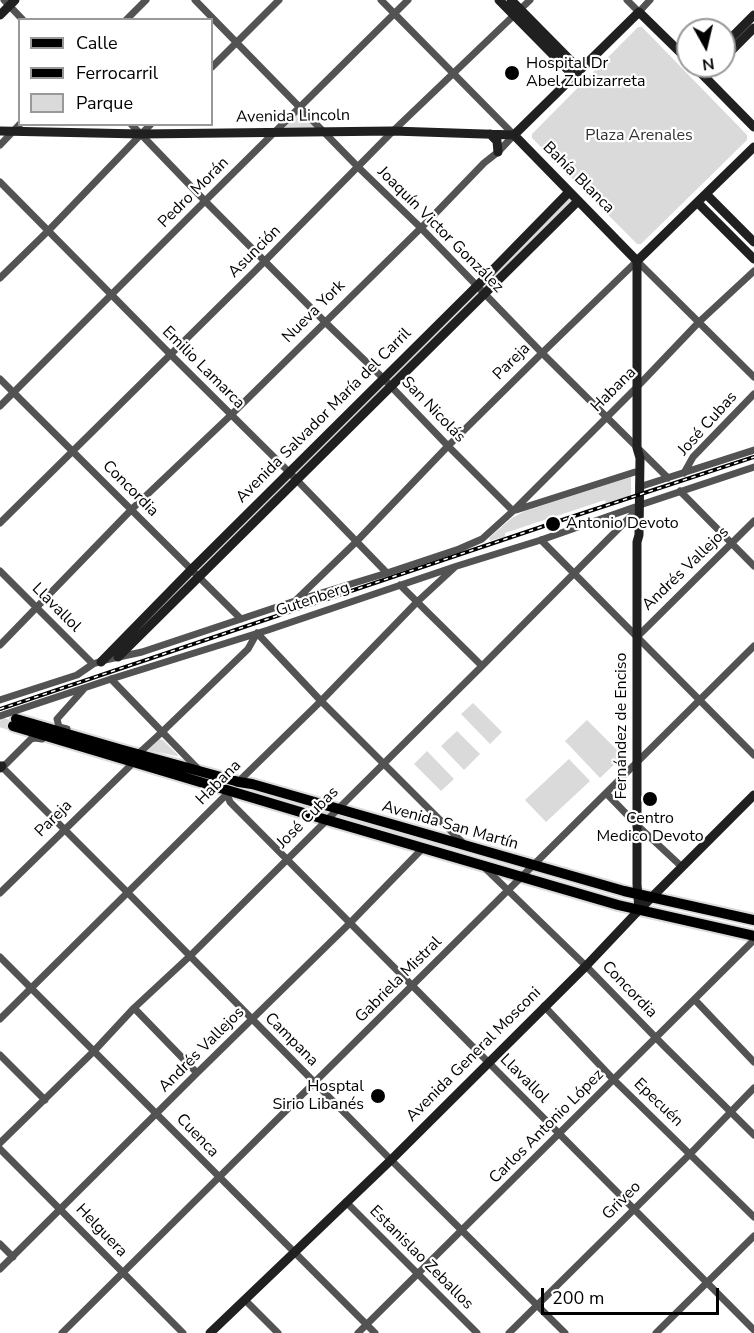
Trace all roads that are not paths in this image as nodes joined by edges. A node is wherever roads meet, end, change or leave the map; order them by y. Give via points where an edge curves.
1 (146, 0) edge
2 (195, 0) edge
3 (279, 0) edge
4 (381, 0) edge
5 (408, 0) edge
6 (499, 0) edge
7 (511, 0) edge
8 (530, 0) edge
9 (627, 0) edge
10 (650, 0) edge
11 (9, 2) edge
12 (639, 12) junction
13 (394, 13) junction
14 (517, 13) junction
15 (0, 15) edge
16 (754, 15) edge
17 (21, 18) edge
18 (128, 18) edge
19 (754, 28) edge
20 (736, 33) edge
21 (237, 42) junction
22 (736, 46) edge
23 (676, 48) edge
24 (213, 66) edge
25 (453, 73) junction
26 (577, 73) junction
27 (708, 78) edge
28 (300, 107) junction
29 (133, 126) edge
30 (149, 126) edge
31 (754, 127) edge
32 (17, 128) edge
33 (0, 131) edge
34 (393, 131) junction
35 (274, 132) junction
36 (325, 132) junction
37 (141, 134) junction
38 (490, 134) junction
39 (514, 135) junction
40 (0, 145) edge
41 (754, 147) edge
42 (498, 152) junction
43 (358, 167) junction
44 (0, 182) edge
45 (569, 192) junction
46 (706, 194) junction
47 (204, 201) junction
48 (578, 201) junction
49 (698, 202) junction
50 (421, 228) junction
51 (48, 231) junction
52 (754, 242) edge
53 (754, 259) edge
54 (265, 261) junction
55 (637, 261) junction
56 (754, 271) edge
57 (0, 278) edge
58 (480, 289) junction
59 (111, 296) junction
60 (325, 322) junction
61 (699, 322) junction
62 (542, 353) junction
63 (170, 354) junction
64 (754, 377) edge
65 (383, 378) junction
66 (0, 379) edge
67 (391, 386) junction
68 (637, 387) junction
69 (13, 393) junction
70 (754, 394) edge
71 (0, 406) edge
72 (231, 415) junction
73 (607, 417) junction
74 (448, 446) junction
75 (638, 448) junction
76 (754, 450) edge
77 (73, 452) junction
78 (754, 466) edge
79 (635, 472) junction
80 (684, 473) junction
81 (292, 476) junction
82 (668, 478) junction
83 (639, 487) junction
84 (680, 491) junction
85 (636, 508) junction
86 (132, 509) junction
87 (513, 511) junction
88 (754, 521) edge
89 (0, 524) edge
90 (494, 529) joint
91 (541, 540) junction
92 (356, 542) junction
93 (732, 543) junction
94 (457, 566) junction
95 (754, 566) edge
96 (0, 571) edge
97 (195, 573) junction
98 (387, 573) junction
99 (576, 573) junction
100 (400, 585) junction
101 (295, 601) junction
102 (417, 602) junction
103 (37, 608) junction
104 (241, 619) junction
105 (256, 633) junction
106 (637, 637) junction
107 (0, 645) edge
108 (754, 646) edge
109 (117, 657) junction
110 (97, 663) junction
111 (482, 666) junction
112 (111, 679) junction
113 (85, 688) junction
114 (0, 700) edge
115 (701, 700) junction
116 (321, 701) junction
117 (0, 716) edge
118 (162, 732) junction
119 (138, 754) junction
120 (754, 755) edge
121 (383, 763) junction
122 (638, 763) junction
123 (130, 765) junction
124 (1, 766) edge
125 (154, 768) junction
126 (199, 771) junction
127 (239, 782) junction
128 (606, 792) junction
129 (228, 793) junction
130 (754, 795) edge
131 (338, 809) junction
132 (327, 820) junction
133 (637, 825) junction
134 (65, 829) junction
135 (467, 846) junction
136 (423, 848) junction
137 (287, 859) junction
138 (534, 865) junction
139 (482, 866) junction
140 (682, 867) junction
141 (523, 876) junction
142 (509, 890) junction
143 (0, 893) edge
144 (128, 893) junction
145 (638, 895) junction
146 (651, 898) junction
147 (639, 910) junction
148 (754, 920) edge
149 (350, 923) junction
150 (752, 940) edge
151 (190, 956) junction
152 (0, 957) edge
153 (586, 966) junction
154 (412, 985) junction
155 (31, 988) junction
156 (695, 1000) junction
157 (544, 1006) junction
158 (134, 1008) junction
159 (0, 1019) edge
160 (252, 1019) junction
161 (656, 1038) junction
162 (94, 1052) junction
163 (0, 1055) edge
164 (488, 1062) junction
165 (754, 1062) edge
166 (197, 1073) junction
167 (614, 1080) junction
168 (315, 1083) junction
169 (754, 1088) edge
170 (45, 1100) junction
171 (731, 1112) junction
172 (157, 1113) junction
173 (559, 1134) junction
174 (754, 1135) edge
175 (0, 1143) edge
176 (0, 1149) edge
177 (690, 1154) junction
178 (391, 1160) junction
179 (219, 1177) junction
180 (346, 1202) junction
181 (60, 1209) junction
182 (634, 1209) junction
183 (754, 1217) edge
184 (462, 1230) junction
185 (754, 1236) edge
186 (0, 1244) edge
187 (294, 1253) junction
188 (13, 1257) junction
189 (0, 1269) edge
190 (123, 1273) junction
191 (418, 1274) junction
192 (707, 1283) junction
193 (245, 1300) junction
194 (537, 1305) junction
195 (367, 1325) junction
196 (754, 1330) edge
197 (62, 1333) edge
198 (183, 1333) edge
199 (210, 1333) edge
200 (278, 1333) edge
201 (358, 1333) edge
202 (375, 1333) edge
203 (477, 1333) edge
204 (508, 1333) edge
205 (565, 1333) edge
206 (656, 1333) edge

1 - 18 street
2 - 21 street, Joaquín Victor González
3 - 21 street
4 - 13 street, Bahía Blanca
5 - 13 street, Pedro Morán
6 - 14 street
7 - 14 street
8 - 14 street, Asunción
9 - 12 street
10 - 12 street, Nueva York
11 - 15 street
11 - 17 street
12 - 23 street
12 - 26 street, Nueva York
13 - 25 street, Bahía Blanca
13 - 28 street, Pedro Morán
14 - 25 street, Asunción
14 - 26 street
16 - 20 street
19 - 22 street
21 - 24 street
21 - 28 street, Joaquín Victor González
25 - 34 street, Asunción
25 - 39 street, Bahía Blanca
26 - 39 street, Nueva York
27 - 31 street
28 - 35 street, Pedro Morán
28 - 36 street, Joaquín Victor González
29 - 37 street, San Nicolás
30 - 37 street
32 - 33 street, Avenida Lincoln
32 - 37 street, Avenida Lincoln
32 - 40 street
34 - 36 street, Avenida Lincoln
34 - 38 street, Avenida Lincoln
34 - 43 street, Asunción
35 - 36 street, Avenida Lincoln
35 - 37 street, Avenida Lincoln
35 - 47 street, Pedro Morán
36 - 43 street, Joaquín Victor González
37 - 47 street, San Nicolás
37 - 51 street
38 - 39 street, Avenida Lincoln
38 - 42 street via 497,141
39 - 42 street, Nueva York
39 - 45 street, Bahía Blanca
41 - 46 street, Pareja
42 - 50 street, Nueva York
43 - 50 street, Joaquín Victor González
43 - 54 street, Asunción
44 - 51 street, Emilio Lamarca
45 - 48 street, Bahía Blanca
45 - 58 street, Avenida Salvador María del Carril
46 - 49 street, Pareja
46 - 52 street
47 - 54 street, San Nicolás
47 - 59 street, Pedro Morán
48 - 55 street, Bahía Blanca
48 - 58 street, Avenida Salvador María del Carril
49 - 53 street
49 - 55 street, Pareja
50 - 58 street, Joaquín Victor González
50 - 60 street, Nueva York
51 - 57 street
51 - 59 street, Emilio Lamarca
54 - 60 street, San Nicolás
54 - 63 street, Asunción
55 - 61 street, Bahía Blanca
55 - 62 street, Pareja
55 - 68 street, Fernández de Enciso
56 - 61 street, Habana
58 - 62 street, Joaquín Victor González
58 - 65 street, Avenida Salvador María del Carril
58 - 67 street, Avenida Salvador María del Carril
59 - 63 street, Emilio Lamarca
59 - 69 street, Pedro Morán
60 - 65 street, San Nicolás
60 - 72 street, Nueva York
61 - 64 street, Bahía Blanca
61 - 68 street, Habana
62 - 73 street, Joaquín Victor González
62 - 74 street, Pareja
63 - 72 street, Emilio Lamarca
63 - 77 street, Asunción
65 - 67 street, San Nicolás
65 - 81 street, Avenida Salvador María del Carril
66 - 69 street, Concordia
67 - 74 street, San Nicolás
67 - 81 street, Avenida Salvador María del Carril
68 - 73 street, Habana
68 - 75 street, Fernández de Enciso
69 - 71 street, Pedro Morán
69 - 77 street, Concordia
70 - 80 street, José Cubas via 693,457
72 - 81 street, Emilio Lamarca
72 - 86 street, Nueva York
73 - 75 street, Joaquín Victor González
73 - 87 street, Habana
74 - 87 street, San Nicolás
74 - 92 street, Pareja
75 - 79 street, Fernández de Enciso
75 - 82 street, Joaquín Victor González
75 - 83 street, Fernández de Enciso
76 - 80 street
77 - 86 street, Concordia
77 - 89 street, Asunción
78 - 84 street, Gutenberg
79 - 85 street, Fernández de Enciso
79 - 87 street
80 - 82 street
81 - 92 street, Emilio Lamarca
81 - 97 street, Avenida Salvador María del Carril
82 - 83 street
83 - 85 street, Fernández de Enciso
84 - 85 street, Gutenberg
84 - 93 street
85 - 91 street, Gutenberg
85 - 99 street, José Cubas
85 - 106 street, Fernández de Enciso
86 - 97 street, Concordia
86 - 103 street, Nueva York
87 - 90 street, Habana
88 - 93 street, Andrés Vallejos
90 - 98 street, Gutenberg via 478,542
91 - 94 street, Gutenberg
91 - 99 street
92 - 98 street, Emilio Lamarca
92 - 101 street, Pareja
93 - 95 street
93 - 106 street, Andrés Vallejos
94 - 100 street, Gutenberg
94 - 102 street, Habana
96 - 103 street, Llavallol
97 - 104 street, Concordia
97 - 109 street, Avenida Salvador María del Carril
97 - 110 street, Avenida Salvador María del Carril
98 - 101 street, Gutenberg
99 - 106 street
99 - 111 street, José Cubas
100 - 102 street
100 - 105 street, Gutenberg
101 - 104 street, Gutenberg
102 - 111 street
102 - 116 street, Habana
103 - 107 street, Nueva York
103 - 110 street, Llavallol
104 - 109 street, Gutenberg
105 - 112 street, Gutenberg
105 - 116 street
105 - 118 street via 248,649
106 - 115 street
106 - 122 street, Fernández de Enciso
108 - 115 street, Gabriela Mistral
109 - 110 street, Gutenberg
110 - 114 street, Gutenberg via 77,675
111 - 121 street, José Cubas
112 - 113 street, Gutenberg
112 - 118 street
113 - 117 street, Gutenberg
113 - 119 street, Avenida San Martín via 58,717 59,727 127,747
115 - 120 street
115 - 122 street, Gabriela Mistral
116 - 121 street
116 - 127 street, Habana
118 - 119 street
118 - 126 street
119 - 125 main road, Avenida San Martín via 15,722
119 - 126 main road, Avenida San Martín
121 - 131 street, José Cubas
121 - 135 street
122 - 128 street, Gabriela Mistral
122 - 133 street, Fernández de Enciso
123 - 124 street, Avenida San Martín via 35,738
123 - 125 street, Avenida San Martín
123 - 134 street, Pareja
124 - 134 street, Campana
125 - 129 main road, Avenida San Martín
126 - 127 main road, Avenida San Martín
127 - 129 street, Habana
127 - 131 main road, Avenida San Martín
128 - 133 street
128 - 138 street, Gabriela Mistral
129 - 132 main road, Avenida San Martín
129 - 137 street, Llavallol via 230,802
129 - 144 street, Habana
130 - 140 street, Avenida General Mosconi
131 - 132 street, José Cubas
131 - 135 main road, Avenida San Martín
132 - 136 main road, Avenida San Martín
132 - 137 street, José Cubas
133 - 140 street
133 - 145 street, Fernández de Enciso
134 - 143 street, Pareja
134 - 144 street, Campana
135 - 138 main road, Avenida San Martín
136 - 139 main road, Avenida San Martín
136 - 149 street, Andrés Vallejos
137 - 149 street, Llavallol
137 - 151 street, José Cubas
138 - 141 street, Gabriela Mistral
138 - 145 main road, Avenida San Martín
139 - 141 main road, Avenida San Martín
139 - 142 street, Concordia
140 - 146 street, Avenida General Mosconi
141 - 142 street, Gabriela Mistral
141 - 147 main road, Avenida San Martín
142 - 153 street, Concordia
142 - 154 street, Gabriela Mistral
144 - 151 street, Campana
144 - 155 street, Habana
145 - 146 main road, Avenida San Martín
145 - 147 street, Fernández de Enciso
146 - 147 street, Avenida General Mosconi
146 - 148 main road, Avenida San Martín
147 - 150 main road, Avenida San Martín
147 - 153 street, Avenida General Mosconi
149 - 154 street, Llavallol
149 - 160 street, Andrés Vallejos
150 - 156 street, Carlos Antonio López
151 - 158 street, José Cubas
151 - 160 street, Campana
152 - 155 street, Cuenca
153 - 157 street, Avenida General Mosconi
153 - 161 street, Concordia
154 - 164 street, Llavallol
154 - 168 street, Gabriela Mistral
155 - 159 street, Habana
155 - 162 street, Cuenca
156 - 161 street, Carlos Antonio López
156 - 165 street
157 - 164 street, Avenida General Mosconi
157 - 167 street, Epecuén
158 - 162 street, José Cubas
158 - 166 street
160 - 166 street, Andrés Vallejos
160 - 168 street, Campana
161 - 167 street, Carlos Antonio López
161 - 171 street, Concordia
162 - 170 street, José Cubas
162 - 172 street, Cuenca
163 - 170 street
164 - 173 street, Llavallol
164 - 178 street, Avenida General Mosconi
166 - 172 street, Andrés Vallejos
167 - 173 street, Carlos Antonio López
167 - 177 street, Epecuén
168 - 178 street, Campana
168 - 179 street, Gabriela Mistral
169 - 171 street, Griveo
170 - 175 street, José Cubas
171 - 174 street, Concordia
171 - 177 street, Griveo
172 - 179 street, Cuenca
172 - 181 street, Andrés Vallejos
173 - 182 street, Llavallol
173 - 184 street, Carlos Antonio López
176 - 181 street, Helguera
177 - 182 street, Griveo
177 - 183 street, Epecuén
178 - 180 street, Avenida General Mosconi
178 - 184 street, Campana
179 - 187 street, Cuenca
179 - 190 street, Gabriela Mistral
180 - 187 street, Avenida General Mosconi
180 - 191 street, Estanislao Zeballos
181 - 188 street, Andrés Vallejos
181 - 190 street, Helguera
182 - 192 street, Llavallol
182 - 194 street, Griveo
184 - 191 street, Carlos Antonio López
184 - 194 street, Campana
185 - 192 street
186 - 188 street
187 - 193 street, Avenida General Mosconi
187 - 195 street, Cuenca
188 - 189 street, Andrés Vallejos
190 - 197 street, Gabriela Mistral
190 - 198 street, Helguera
191 - 195 street, Carlos Antonio López
191 - 203 street, Estanislao Zeballos
192 - 196 street, Llavallol
192 - 206 street
193 - 199 street, Avenida General Mosconi
193 - 200 street
194 - 204 street, Griveo
194 - 205 street, Campana
195 - 201 street, Carlos Antonio López
195 - 202 street, Cuenca

